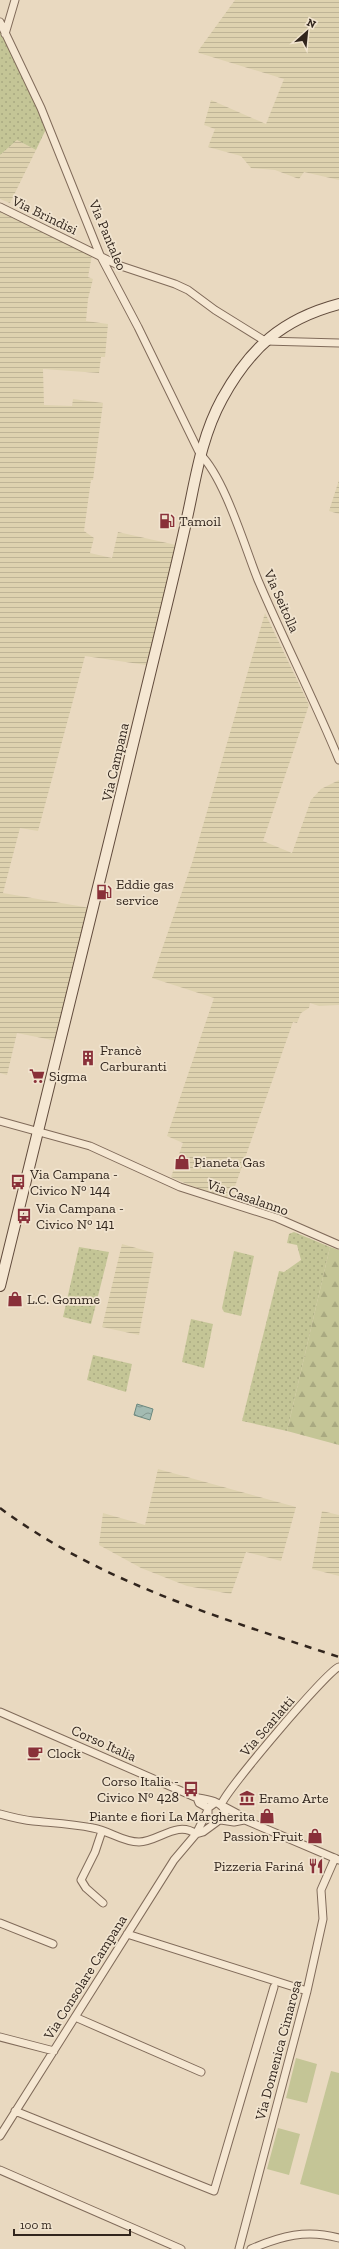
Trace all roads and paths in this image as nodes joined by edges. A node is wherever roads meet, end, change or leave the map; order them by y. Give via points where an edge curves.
1 (15, 0) edge
2 (0, 22) edge
3 (5, 34) junction
4 (0, 207) edge
5 (100, 255) junction
6 (339, 304) edge
7 (265, 340) junction
8 (339, 343) edge
9 (200, 454) junction
10 (339, 760) edge
11 (0, 1121) edge
12 (37, 1132) junction
13 (339, 1245) edge
14 (0, 1286) edge
15 (338, 1667) edge
16 (0, 1712) edge
17 (197, 1798) junction
18 (220, 1805) junction
19 (208, 1810) junction
20 (0, 1814) edge
21 (220, 1820) junction
22 (244, 1820) junction
23 (102, 1831) junction
24 (196, 1834) junction
25 (337, 1859) edge
26 (103, 1903) dead end
27 (0, 1923) edge
28 (127, 1934) junction
29 (53, 1944) dead end
30 (274, 1987) dead end
31 (307, 1991) junction
32 (75, 2017) junction
33 (0, 2037) edge
34 (54, 2051) junction
35 (202, 2072) dead end
36 (16, 2111) junction
37 (0, 2136) edge
38 (0, 2170) edge
39 (339, 2238) edge
40 (181, 2249) edge
41 (239, 2249) edge
42 (251, 2249) edge

1 - 3 street
2 - 3 street, Via Pantaleo
3 - 5 street, Via Pantaleo via 41,108
4 - 5 street, Via Brindisi
5 - 7 street, Via Brindisi via 118,265 188,290 215,310
5 - 9 street, Via Pantaleo
6 - 7 main road, Via Campana via 293,321
7 - 8 street
7 - 9 main road, Via Campana via 242,364 220,402
9 - 10 street, Via Seitolla via 212,468 220,485 258,580
9 - 12 main road, Via Campana via 186,526 102,876
11 - 12 street, Via Casalanno
12 - 13 street, Via Casalanno via 90,1146 180,1187 277,1218
12 - 14 main road, Via Campana
15 - 18 street, Via Scarlatti via 235,1782
16 - 17 street, Corso Italia
17 - 18 street, Corso Italia via 204,1798
17 - 19 street, Corso Italia
18 - 19 street
18 - 21 street via 225,1815
18 - 22 street, Corso Italia
19 - 21 street, Corso Italia via 211,1819
19 - 24 street, Via Consolare Campana
20 - 23 street
21 - 22 street, Corso Italia
21 - 24 street, Via Consolare Campana
22 - 25 street, Corso Italia
23 - 24 street via 132,1842 150,1841 172,1831 189,1830
23 - 26 street via 82,1880 86,1888
24 - 28 street, Via Consolare Campana via 174,1860
25 - 31 street, Via Domenica Cimarosa via 321,1890 323,1919
27 - 29 street
28 - 31 street
28 - 32 street, Via Consolare Campana
30 - 36 street via 214,2191
31 - 41 street, Via Domenica Cimarosa
32 - 34 street, Via Consolare Campana
32 - 35 street
33 - 34 street
34 - 36 street, Via Consolare Campana
36 - 37 street, Via Consolare Campana
38 - 40 street
39 - 42 street via 306,2233 291,2234

